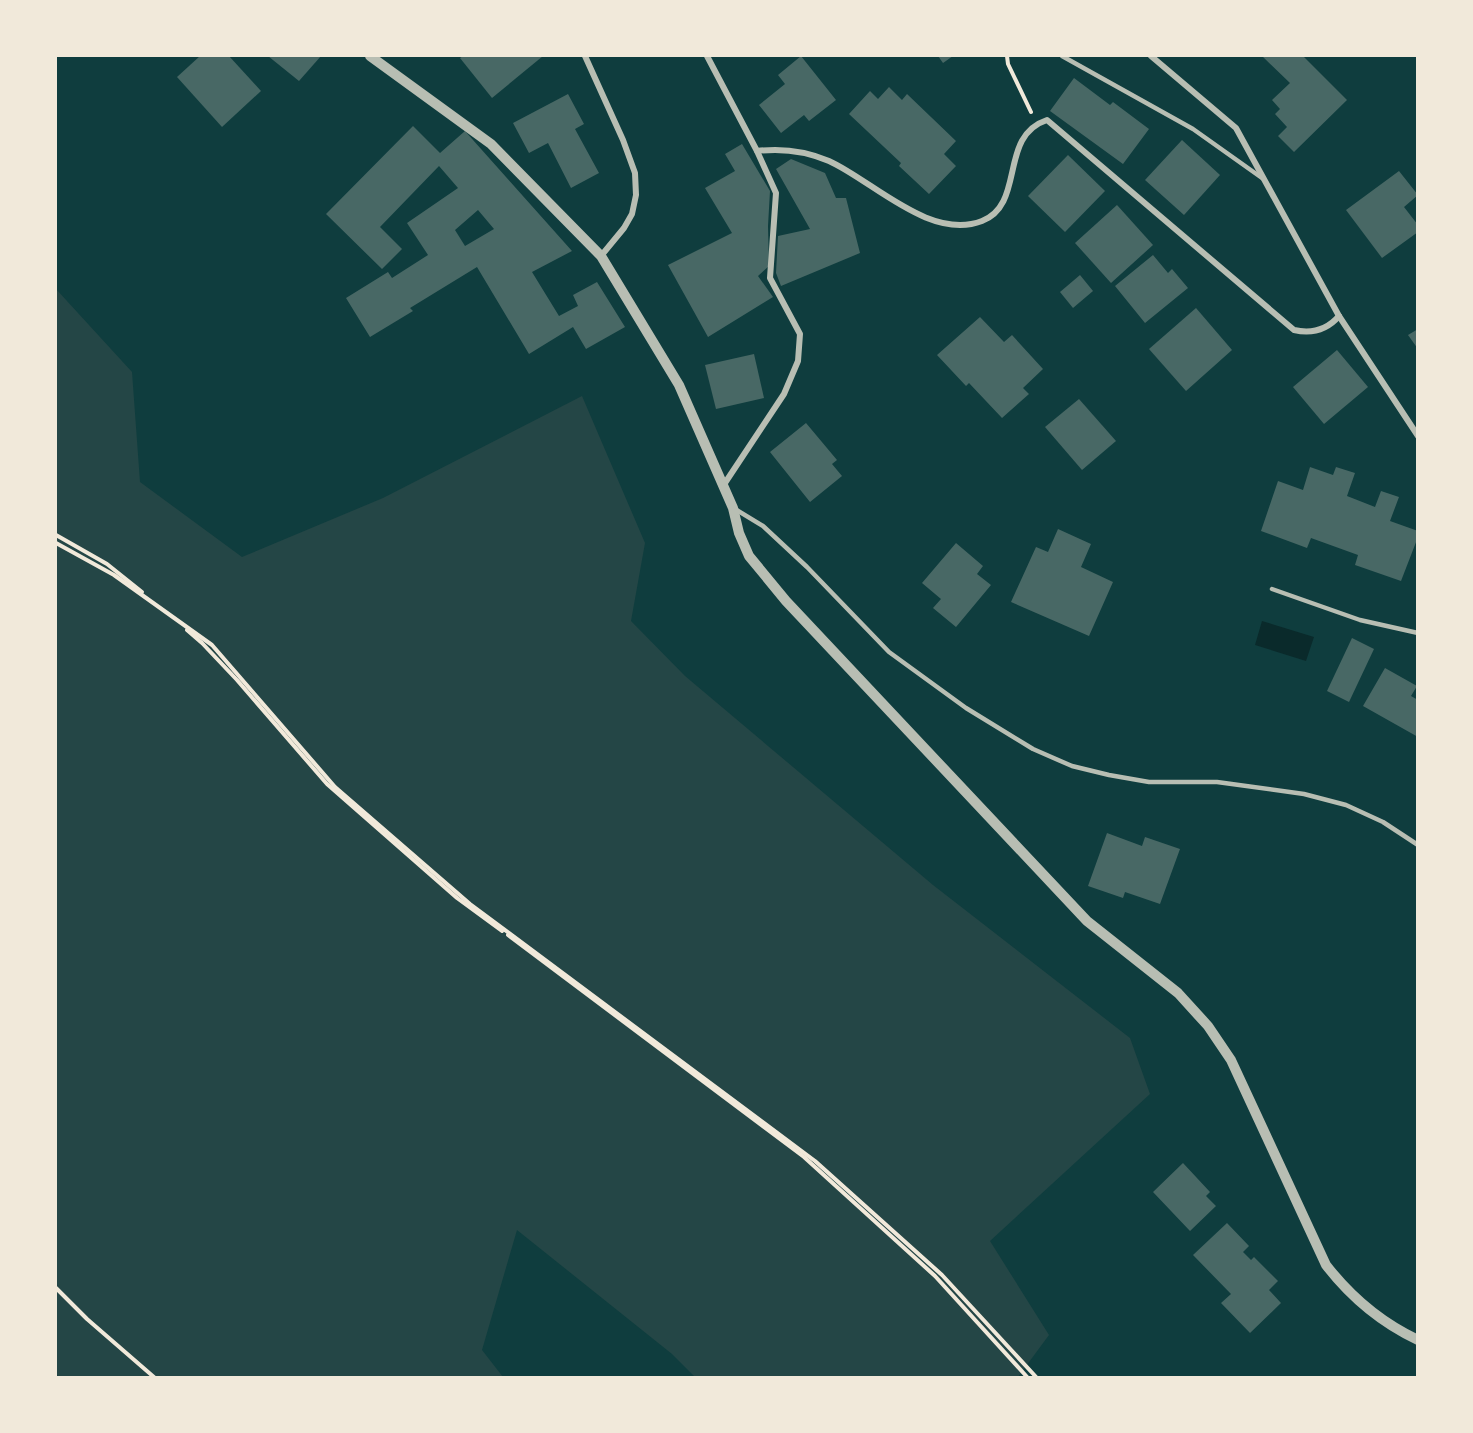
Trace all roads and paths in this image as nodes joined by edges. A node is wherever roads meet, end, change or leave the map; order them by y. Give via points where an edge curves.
1 (370, 56) edge
2 (585, 56) edge
3 (707, 56) edge
4 (1007, 56) edge
5 (1062, 56) edge
6 (1151, 56) edge
7 (1036, 123) junction
8 (757, 152) junction
9 (1264, 180) junction
10 (601, 256) junction
11 (1339, 316) junction
12 (1418, 436) edge
13 (723, 486) junction
14 (733, 508) junction
15 (56, 536) edge
16 (56, 543) edge
17 (1272, 588) dead end
18 (1418, 633) edge
19 (1418, 845) edge
20 (56, 1288) edge
21 (1418, 1340) edge
22 (155, 1377) edge
23 (1029, 1377) edge
24 (1036, 1377) edge

1 - 10 street via 490,144
2 - 10 street via 635,173 632,214
3 - 8 street
4 - 7 path
5 - 9 lane via 1194,129
6 - 9 street via 1236,128
7 - 8 street via 1017,149 1010,183 995,214 966,225 948,225 918,213 828,161 787,149
7 - 11 street via 1047,120 1294,330 1308,333
8 - 13 street via 776,193 770,278 800,334 798,362 784,394
9 - 11 street
10 - 13 street via 679,385
11 - 12 street
13 - 14 street
14 - 19 lane via 762,526 807,567 889,652 966,708 1033,749 1072,766 1149,782 1217,782 1304,794 1346,805 1383,822
14 - 21 street via 738,533 749,556 786,601 1087,921 1178,993 1208,1026 1231,1060 1326,1265 1357,1300
15 - 23 path via 107,564 202,643 327,784 457,898 804,1157 935,1276
16 - 24 path via 114,575 212,645 335,787 470,904 815,1161 942,1275
17 - 18 lane via 1360,620
20 - 22 path

